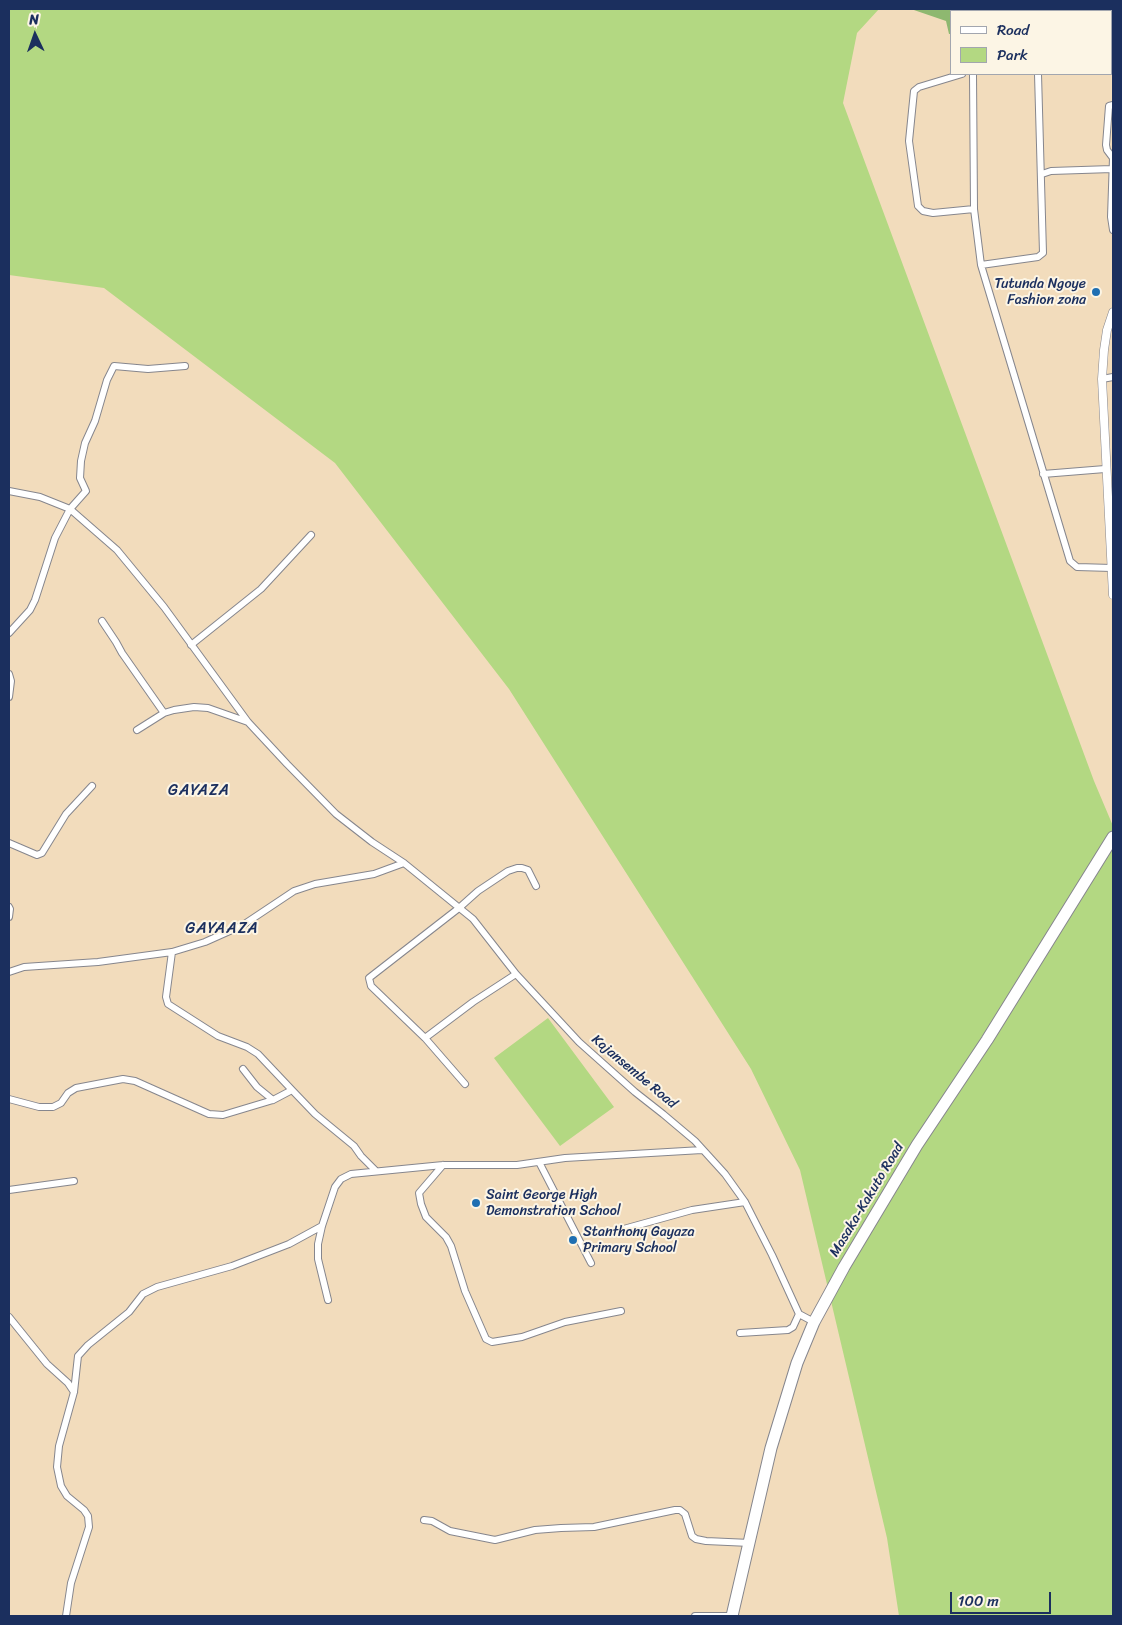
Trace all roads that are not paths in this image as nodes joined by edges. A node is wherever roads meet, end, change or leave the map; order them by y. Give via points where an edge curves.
1 (959, 75) edge
2 (973, 75) edge
3 (1038, 75) edge
4 (1113, 105) edge
5 (1113, 158) edge
6 (1042, 166) junction
7 (1112, 169) junction
8 (1051, 171) junction
9 (1042, 174) junction
10 (974, 209) junction
11 (1113, 230) edge
12 (981, 265) junction
13 (1113, 312) edge
14 (185, 366) dead end
15 (1113, 378) edge
16 (1102, 379) junction
17 (1105, 469) junction
18 (1043, 474) junction
19 (9, 491) edge
20 (70, 510) junction
21 (312, 535) dead end
22 (1112, 568) edge
23 (1113, 596) edge
24 (102, 621) dead end
25 (9, 633) edge
26 (191, 645) junction
27 (9, 674) edge
28 (9, 697) edge
29 (164, 713) junction
30 (248, 722) junction
31 (137, 730) dead end
32 (92, 786) dead end
33 (1113, 837) edge
34 (9, 844) edge
35 (404, 863) junction
36 (536, 886) dead end
37 (9, 907) edge
38 (459, 908) junction
39 (9, 917) edge
40 (172, 952) junction
41 (10, 970) edge
42 (516, 974) junction
43 (425, 1038) junction
44 (243, 1069) dead end
45 (466, 1084) dead end
46 (292, 1090) junction
47 (9, 1099) edge
48 (272, 1100) junction
49 (702, 1150) junction
50 (539, 1162) junction
51 (443, 1165) junction
52 (376, 1171) junction
53 (74, 1181) dead end
54 (9, 1190) edge
55 (745, 1202) junction
56 (322, 1226) junction
57 (620, 1230) dead end
58 (591, 1264) dead end
59 (328, 1300) dead end
60 (622, 1311) dead end
61 (798, 1314) junction
62 (9, 1317) edge
63 (814, 1322) junction
64 (740, 1333) dead end
65 (74, 1392) junction
66 (424, 1520) dead end
67 (750, 1543) junction
68 (66, 1616) edge
69 (695, 1616) edge
70 (733, 1616) edge

1 - 10 street via 914,90 909,140 918,206 928,214
2 - 10 street
3 - 6 street
4 - 5 street via 1110,106 1106,146
5 - 7 street
6 - 8 street
6 - 9 street
7 - 8 street
7 - 11 street
8 - 9 street
9 - 12 street via 1042,255
10 - 12 street
12 - 18 street
13 - 16 street via 1107,330
14 - 20 street via 148,369 114,366 85,442 80,478 86,492
15 - 16 street
16 - 17 street
17 - 18 street
17 - 22 street
18 - 22 street via 1070,561 1077,567
19 - 20 street, Kajansembe Road via 40,497
20 - 25 street via 55,538 35,600
20 - 26 street, Kajansembe Road via 117,550
21 - 26 street via 261,589
22 - 23 street
24 - 29 street
26 - 30 street, Kajansembe Road
27 - 28 street
29 - 30 street via 208,708
29 - 31 street
30 - 35 street, Kajansembe Road via 336,814
32 - 34 street via 66,814 42,852 37,854
33 - 63 highway, Masaka-Kakuto Road via 912,1153
35 - 38 street, Kajansembe Road
35 - 40 street via 374,874 294,891 243,925
36 - 38 street via 528,870 517,868 478,891
37 - 39 street
38 - 42 street, Kajansembe Road via 473,919
38 - 43 street via 369,978 371,986
40 - 41 street
40 - 46 street via 166,996 168,1004 218,1036 258,1054
42 - 43 street
42 - 49 street, Kajansembe Road via 597,1060 688,1134
43 - 45 street
44 - 48 street
46 - 48 street
46 - 52 street via 354,1146
47 - 48 street via 39,1107 53,1107 76,1088 123,1079 135,1081 209,1114 223,1115
49 - 50 street
49 - 55 street, Kajansembe Road
50 - 51 street
50 - 58 street
51 - 52 street
51 - 60 street via 419,1193 420,1204 426,1217 451,1246 465,1291 486,1339 492,1342 522,1337 565,1322
52 - 56 street via 351,1174 341,1179 329,1200
53 - 54 street
55 - 57 street via 692,1210
55 - 61 street, Kajansembe Road
56 - 59 street via 318,1259
56 - 65 street via 289,1244 232,1266 143,1294 129,1312 78,1356
61 - 63 street
61 - 64 street via 788,1330
62 - 65 street
63 - 67 highway, Masaka-Kakuto Road via 780,1416
65 - 68 street via 59,1446 57,1467 61,1486 67,1496 84,1510 89,1527 71,1583
66 - 67 street via 450,1531 495,1540 535,1530 594,1527 680,1510 696,1539
67 - 70 highway, Masaka-Kakuto Road
69 - 70 street

